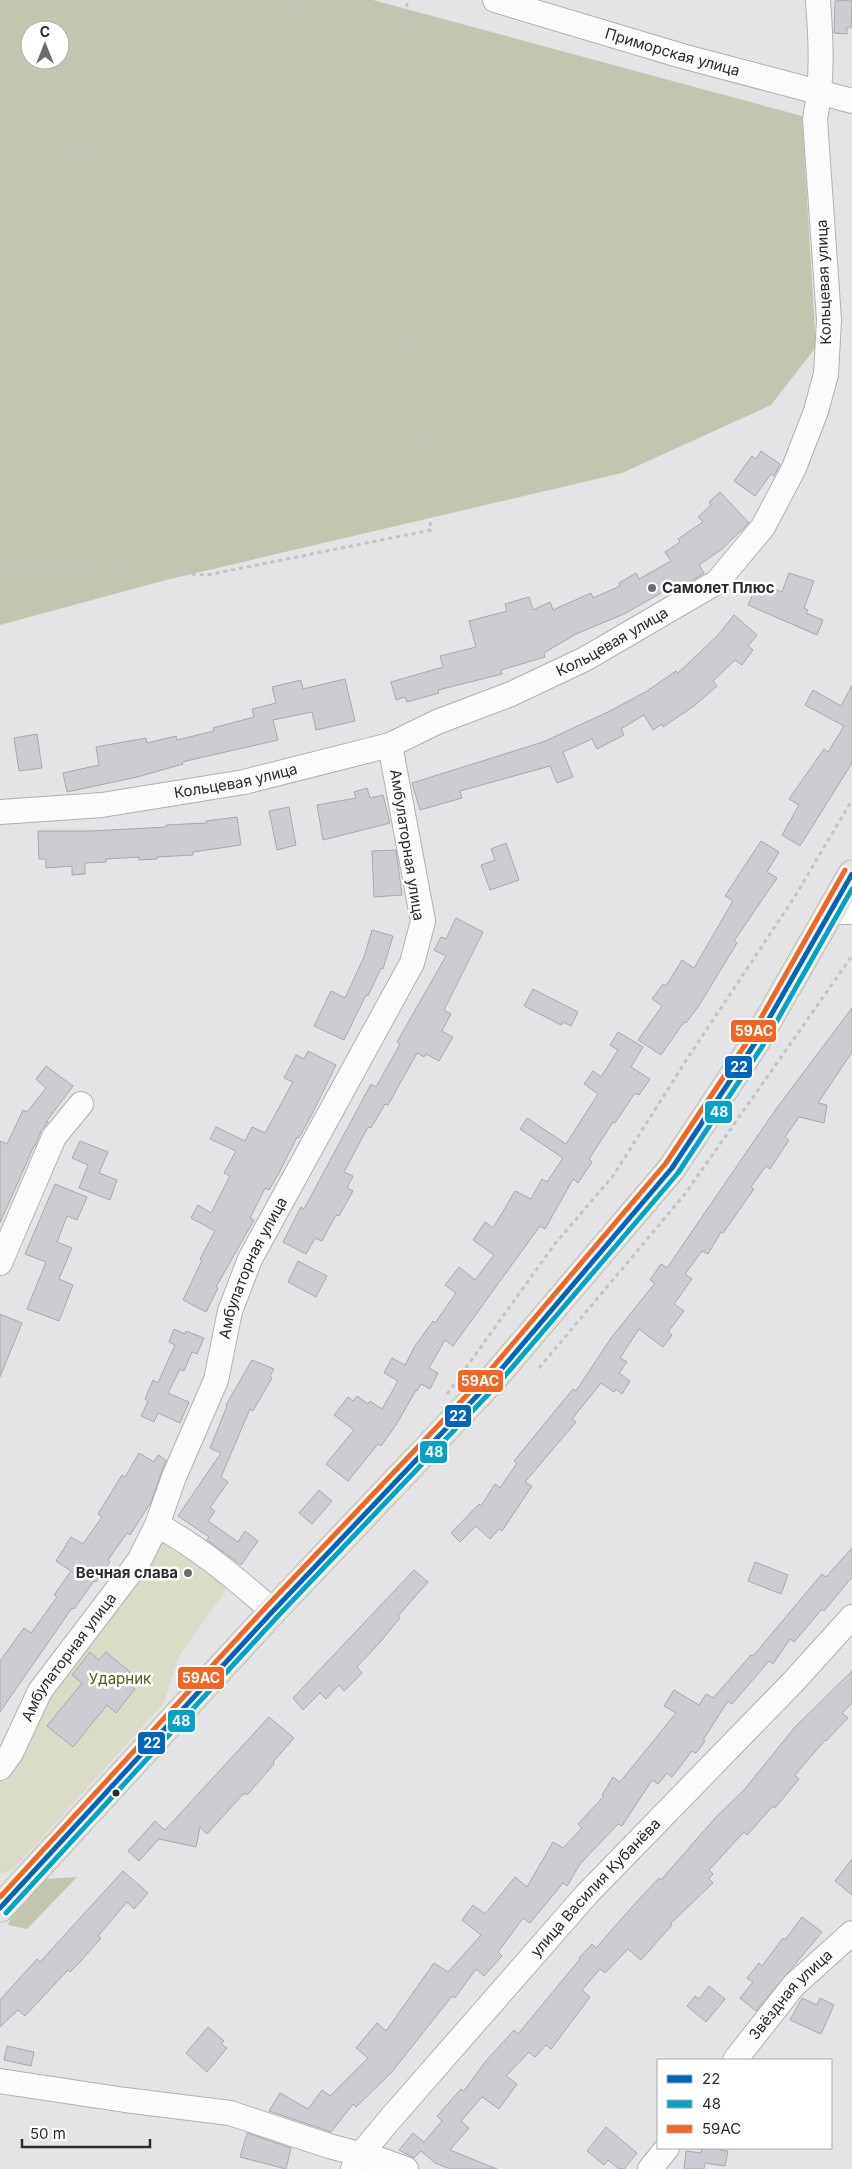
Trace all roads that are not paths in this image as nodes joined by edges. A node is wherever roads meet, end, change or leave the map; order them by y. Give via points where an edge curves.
1 (495, 0) edge
2 (818, 0) edge
3 (820, 93) junction
4 (852, 101) edge
5 (390, 745) junction
6 (0, 812) edge
7 (852, 874) edge
8 (842, 912) edge
9 (81, 1104) dead end
10 (0, 1263) edge
11 (157, 1525) junction
12 (273, 1611) junction
13 (852, 1617) edge
14 (0, 1768) edge
15 (2, 1903) edge
16 (852, 1934) edge
17 (736, 2059) edge
18 (0, 2081) edge
19 (666, 2149) edge
20 (357, 2161) edge
21 (406, 2169) edge
22 (650, 2169) edge

1 - 3 street, Приморская улица
2 - 3 street, Кольцевая улица via 822,54
3 - 4 street, Приморская улица
3 - 5 street, Кольцевая улица via 815,118 829,320 826,374 794,468 763,527 717,582 585,659
5 - 6 street, Кольцевая улица via 244,782 102,805
5 - 11 street, Амбулаторная улица via 423,921 412,964 250,1259 230,1311 216,1380
7 - 8 main road
8 - 12 main road via 672,1168 493,1380
9 - 10 street via 54,1137
11 - 12 street via 213,1562
11 - 14 street, Амбулаторная улица via 139,1561 40,1692 11,1753
12 - 15 main road
13 - 20 street, улица Василия Кубанёва via 586,1895
16 - 17 street, Звёздная улица via 794,1985
18 - 20 street via 230,2113 329,2146
19 - 22 street
20 - 21 street

